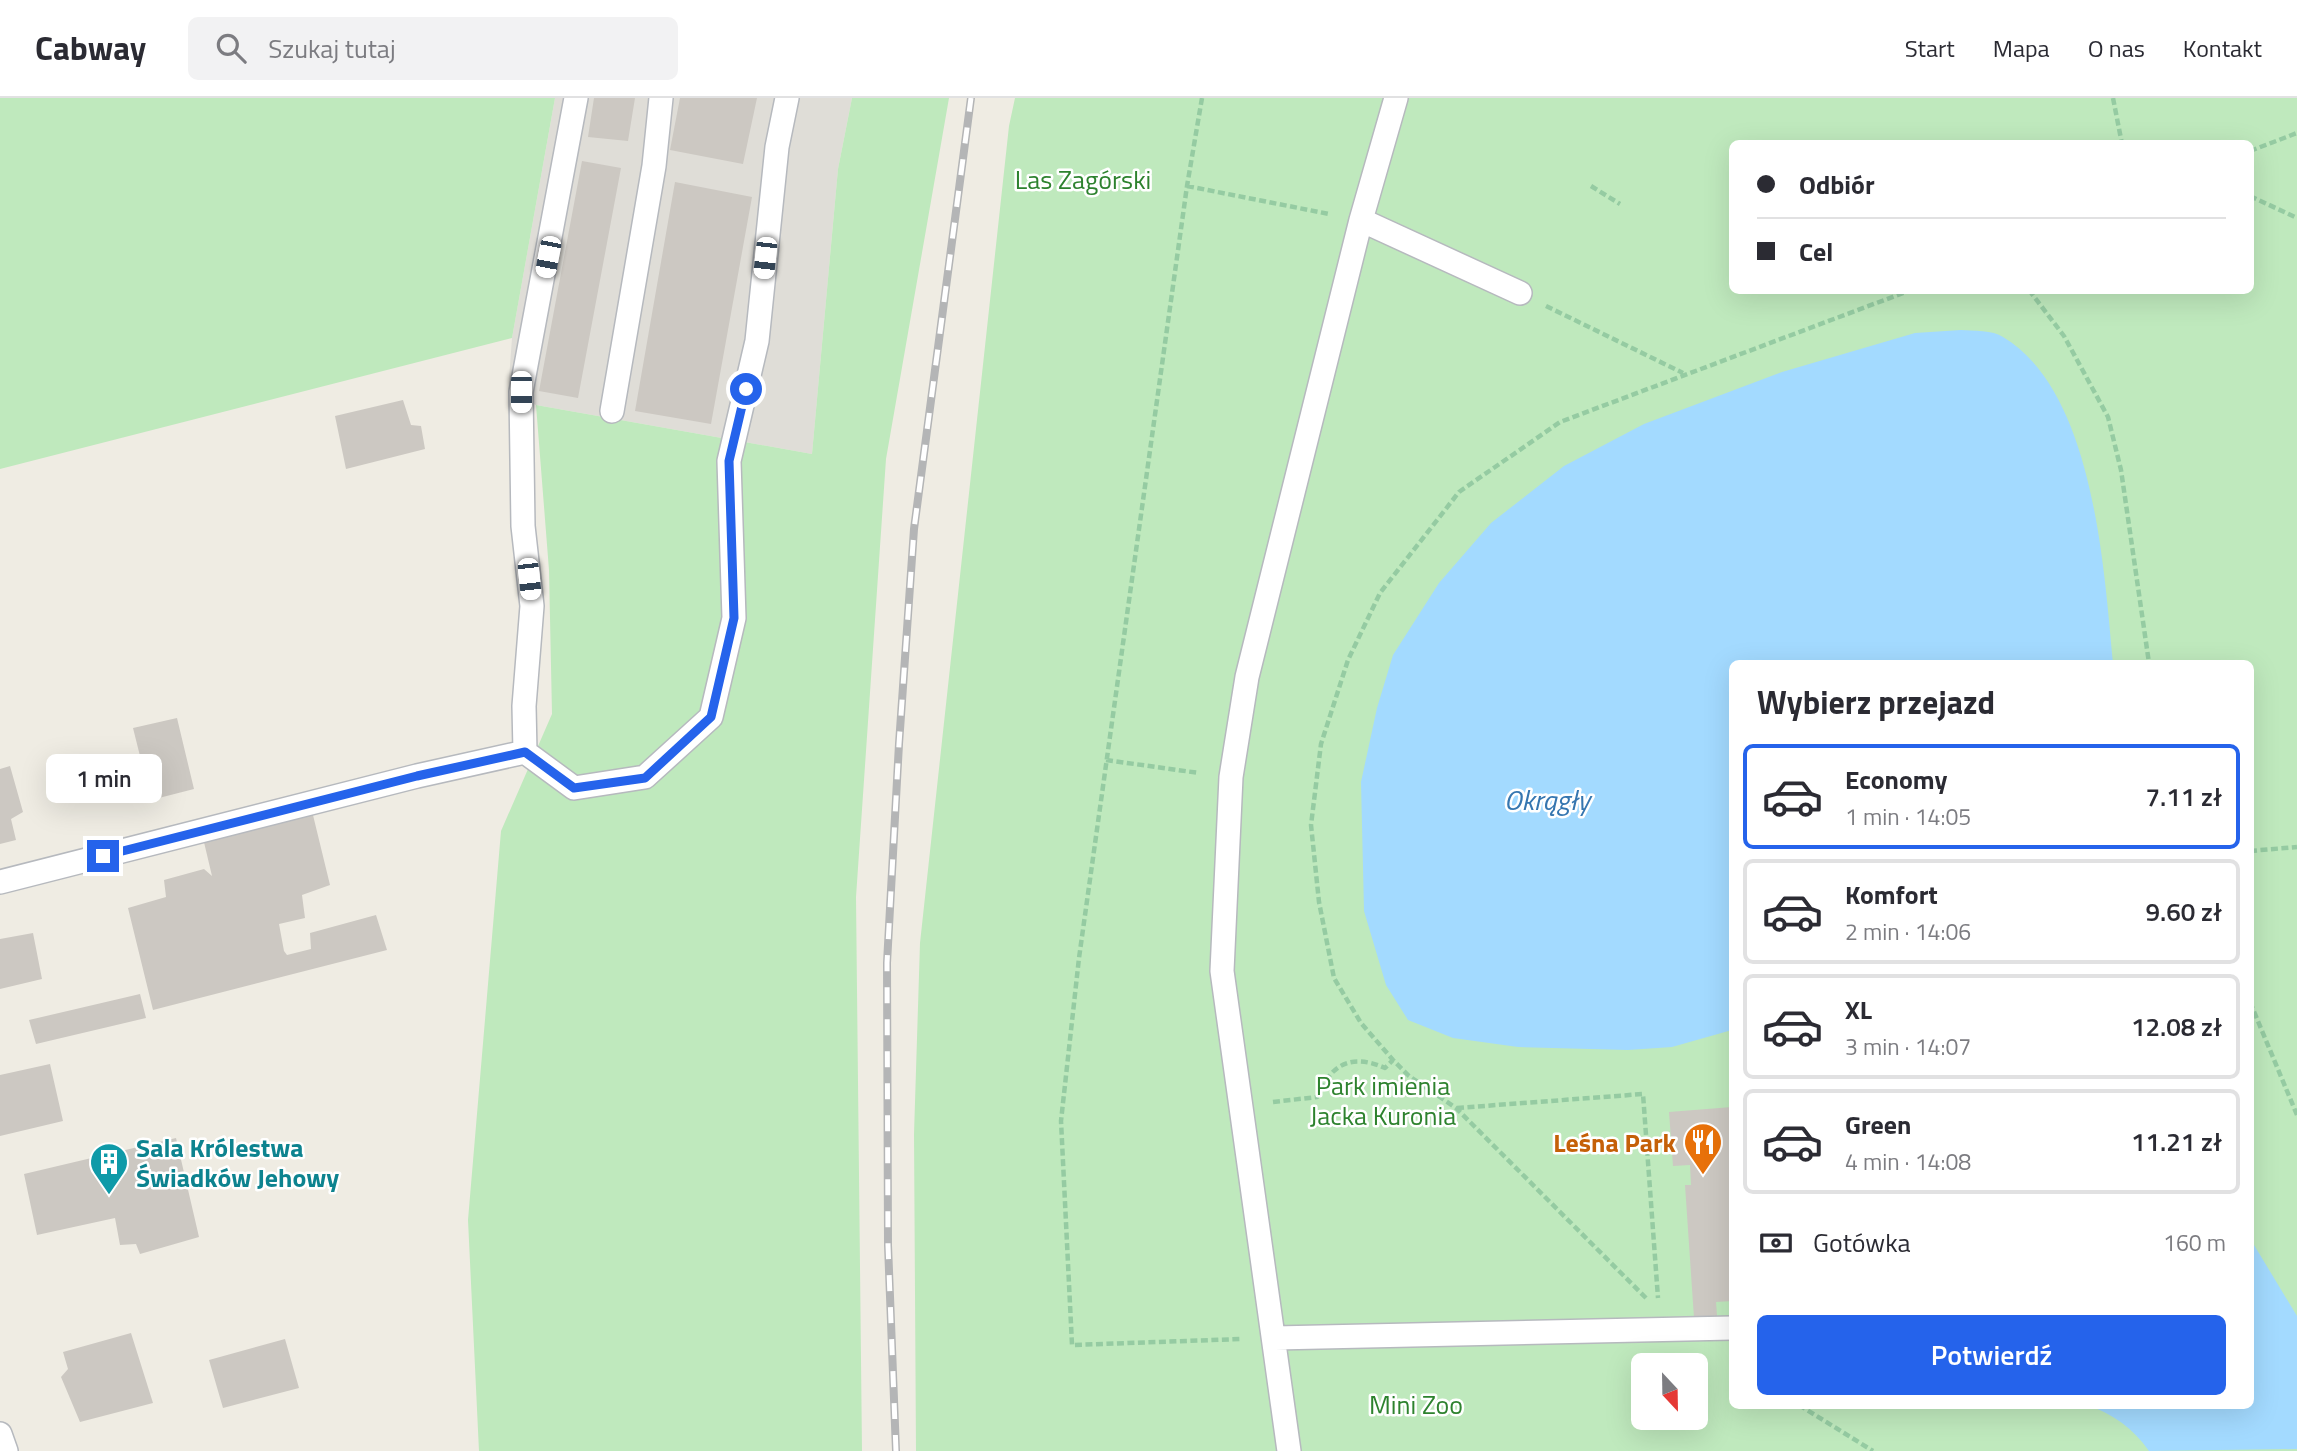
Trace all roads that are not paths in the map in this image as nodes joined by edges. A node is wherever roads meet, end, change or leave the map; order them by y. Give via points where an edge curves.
1 (576, 98) edge
2 (661, 98) edge
3 (787, 98) edge
4 (1396, 98) edge
5 (1361, 220) junction
6 (1520, 293) road end
7 (612, 411) dead end
8 (525, 752) junction
9 (0, 882) edge
10 (1729, 1328) edge
11 (1275, 1338) junction
12 (0, 1434) edge
13 (6, 1451) edge
14 (1289, 1451) edge

1 - 8 lane via 521,392 523,526 532,606
2 - 7 lane via 654,166
3 - 8 lane via 777,148 757,341 729,461 734,618 711,717 645,778 574,788
4 - 5 lane
5 - 6 lane
5 - 11 lane via 1247,677 1231,777 1222,971
8 - 9 lane
10 - 11 lane
11 - 14 lane
12 - 13 lane

